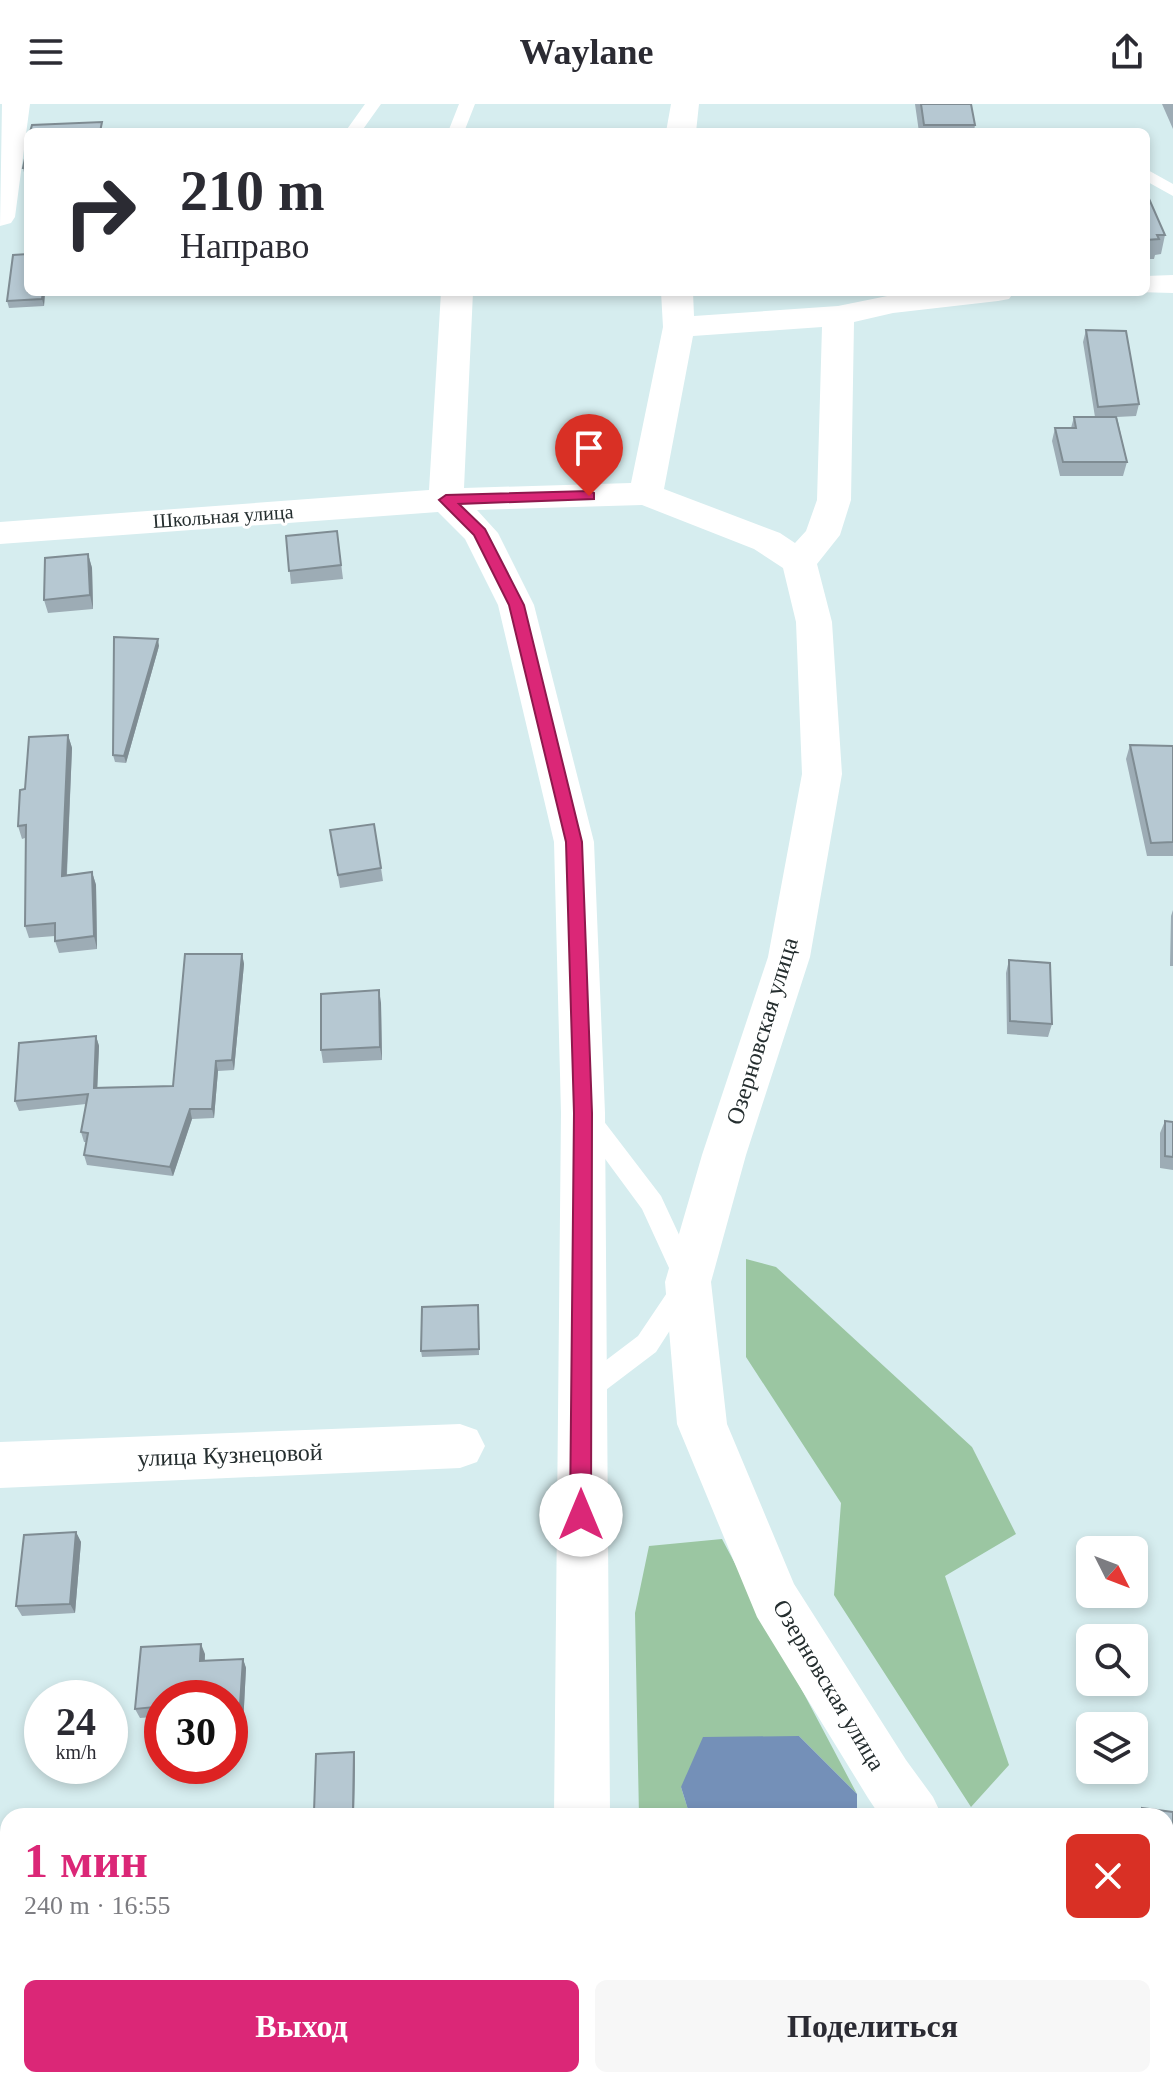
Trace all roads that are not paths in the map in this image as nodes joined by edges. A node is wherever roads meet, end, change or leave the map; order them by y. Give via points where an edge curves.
1 (16, 104) edge
2 (373, 104) edge
3 (467, 104) edge
4 (685, 104) edge
5 (356, 128) edge
6 (458, 128) edge
7 (682, 128) edge
8 (1150, 177) edge
9 (1173, 191) edge
10 (0, 217) edge
11 (1173, 284) edge
12 (1150, 285) edge
13 (457, 296) edge
14 (960, 296) edge
15 (678, 309) edge
16 (838, 316) junction
17 (646, 494) junction
18 (446, 500) junction
19 (0, 533) edge
20 (799, 562) junction
21 (583, 1113) junction
22 (688, 1282) junction
23 (580, 1394) junction
24 (460, 1446) dead end
25 (0, 1465) edge
26 (582, 1808) edge
27 (908, 1808) edge

1 - 10 street
2 - 5 lane
3 - 6 lane
4 - 7 street
8 - 9 lane
11 - 12 street
13 - 18 street
14 - 16 street
15 - 16 street
15 - 17 street
16 - 20 street via 834,500 822,535
17 - 18 street, Школьная улица
17 - 20 street via 767,541
18 - 19 street, Школьная улица
18 - 21 street via 480,533 516,605 574,842
20 - 22 street, Озерновская улица via 814,622 822,774 789,957
21 - 22 lane via 652,1203
21 - 23 street
22 - 23 lane via 647,1344
22 - 27 street, Озерновская улица via 702,1424 763,1570 783,1612
23 - 26 street
24 - 25 street, улица Кузнецовой

